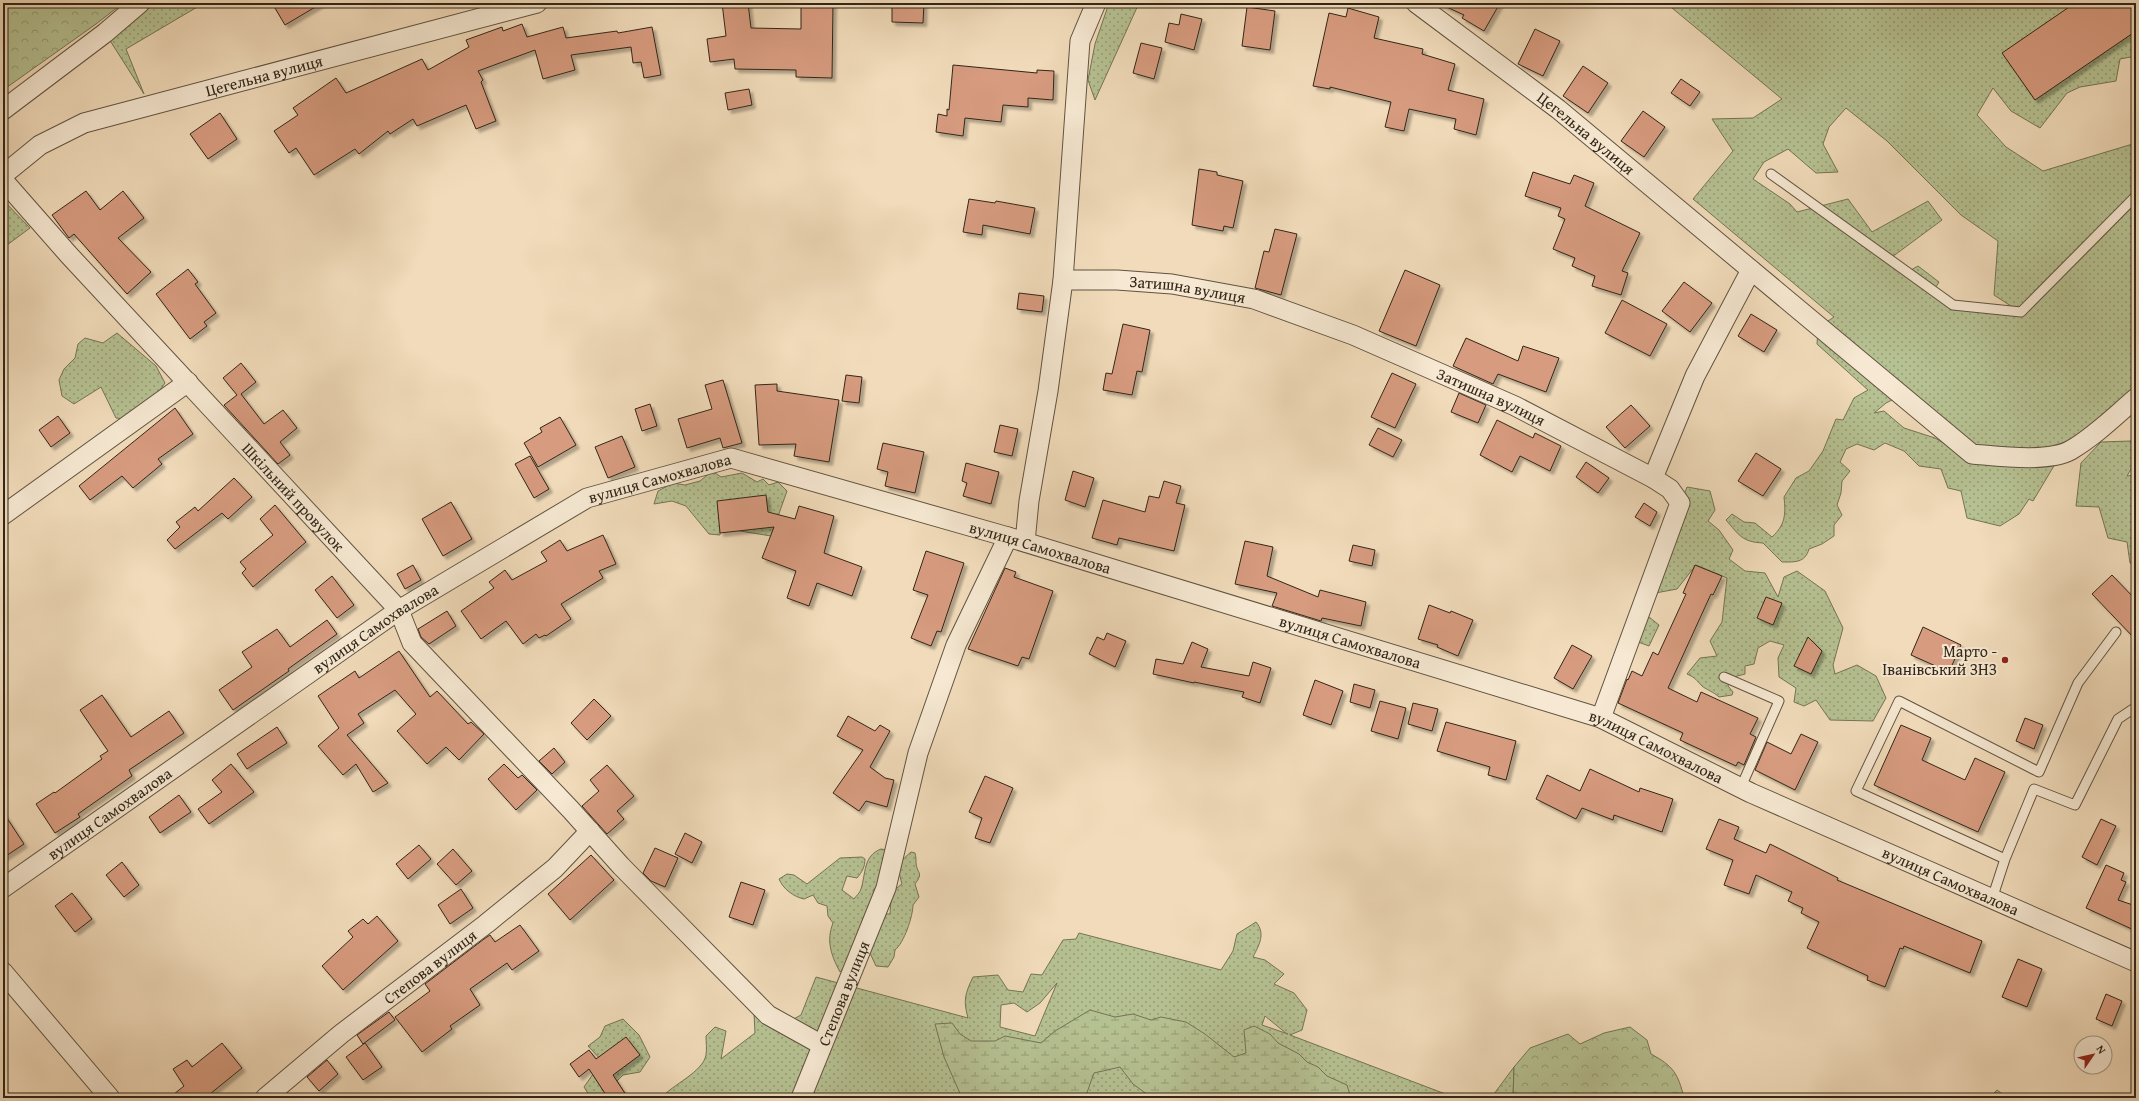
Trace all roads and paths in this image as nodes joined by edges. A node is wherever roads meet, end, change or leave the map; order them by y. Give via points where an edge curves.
1 (140, 3) edge
2 (537, 3) edge
3 (1096, 3) edge
4 (1416, 3) edge
5 (3, 110) edge
6 (1771, 174) dead end
7 (3, 175) edge
8 (3, 180) edge
9 (2136, 196) edge
10 (1751, 270) junction
11 (1063, 280) junction
12 (188, 382) junction
13 (2136, 398) edge
14 (1653, 478) junction
15 (3, 515) edge
16 (1016, 539) junction
17 (399, 610) junction
18 (2116, 632) dead end
19 (1724, 677) dead end
20 (2136, 707) edge
21 (1601, 718) junction
22 (1741, 787) junction
23 (590, 831) junction
24 (2006, 859) junction
25 (3, 888) edge
26 (1992, 898) junction
27 (2136, 962) edge
28 (3, 972) edge
29 (822, 1045) junction
30 (110, 1098) edge
31 (265, 1098) edge
32 (801, 1098) edge

1 - 5 street via 105,33
2 - 7 street, Цегельна вулиця via 84,123 40,145
3 - 11 street via 1080,41
4 - 10 street, Цегельна вулиця via 1558,109
6 - 9 lane via 1953,305 2021,312
8 - 12 street, Шкільний провулок via 68,254
10 - 13 street, Цегельна вулиця via 1972,454 2035,458 2070,450 2103,427
10 - 14 street via 1695,376
11 - 14 street, Затишна вулиця via 1172,284 1254,299 1353,335 1515,406
11 - 16 street via 1048,391 1028,501
12 - 15 street
12 - 17 street, Шкільний провулок
14 - 21 street, Затишна вулиця via 1670,489 1680,503
16 - 17 street, вулиця Самохвалова via 731,458 587,498
16 - 21 street, вулиця Самохвалова
16 - 29 street, Степова вулиця via 956,645 918,753 886,888
17 - 23 street, Степова вулиця via 412,643
17 - 25 street, вулиця Самохвалова
18 - 24 lane via 2078,683 2039,772 1898,702 1856,791
19 - 22 lane via 1779,701
20 - 24 lane via 2118,719 2075,805 2034,789
21 - 22 street, вулиця Самохвалова
22 - 26 street, вулиця Самохвалова
23 - 29 street, Степова вулиця via 621,866 768,1015
23 - 31 street, Степова вулиця via 543,878 341,1034
24 - 26 lane
26 - 27 street, вулиця Самохвалова
28 - 30 street
29 - 32 street

